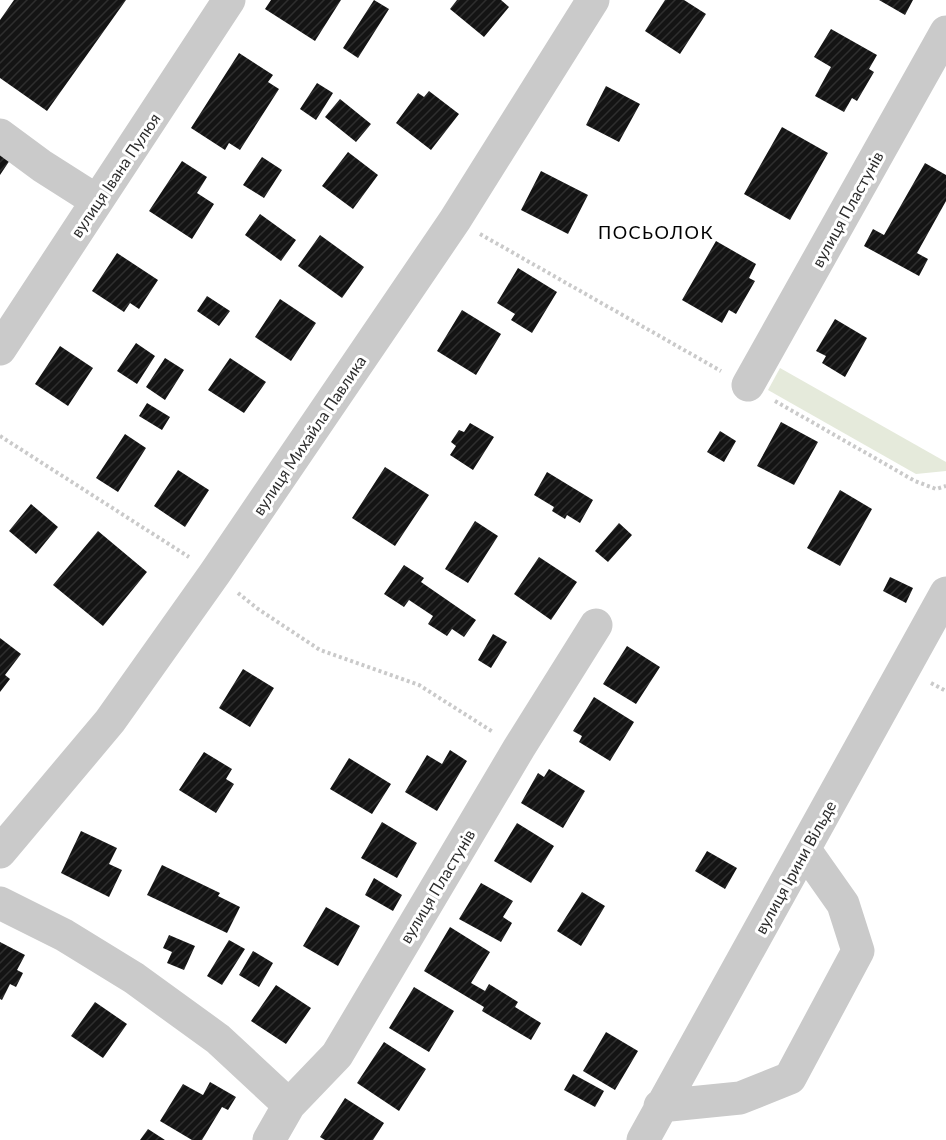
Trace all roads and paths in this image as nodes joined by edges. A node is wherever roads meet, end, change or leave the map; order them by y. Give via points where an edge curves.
1 (229, 0) edge
2 (592, 0) edge
3 (946, 32) edge
4 (0, 135) edge
5 (97, 201) junction
6 (455, 220) junction
7 (0, 349) edge
8 (748, 385) junction
9 (0, 436) edge
10 (946, 486) edge
11 (215, 573) junction
12 (946, 593) edge
13 (596, 625) dead end
14 (519, 748) junction
15 (805, 850) junction
16 (0, 852) edge
17 (0, 903) edge
18 (289, 1105) junction
19 (660, 1106) junction
20 (269, 1140) edge
21 (643, 1140) edge

1 - 5 street, вулиця Івана Пулюя
2 - 6 street, вулиця Михайла Павлика
3 - 8 street, вулиця Пластунів
4 - 5 street
5 - 7 street, вулиця Івана Пулюя
6 - 8 path
6 - 11 street, вулиця Михайла Павлика
8 - 10 path via 915,481 936,489
9 - 11 path
11 - 14 path via 258,609 320,650 419,685
11 - 16 street, вулиця Михайла Павлика via 110,721
12 - 15 street, вулиця Ірини Вільде
13 - 14 street, вулиця Пластунів
14 - 18 street, вулиця Пластунів via 336,1056
15 - 19 street, вулиця Ірини Вільде
15 - 19 street via 843,904 858,951 790,1078 740,1098
17 - 18 street via 64,935 134,978 218,1039
18 - 20 street, вулиця Пластунів
19 - 21 street, вулиця Ірини Вільде

